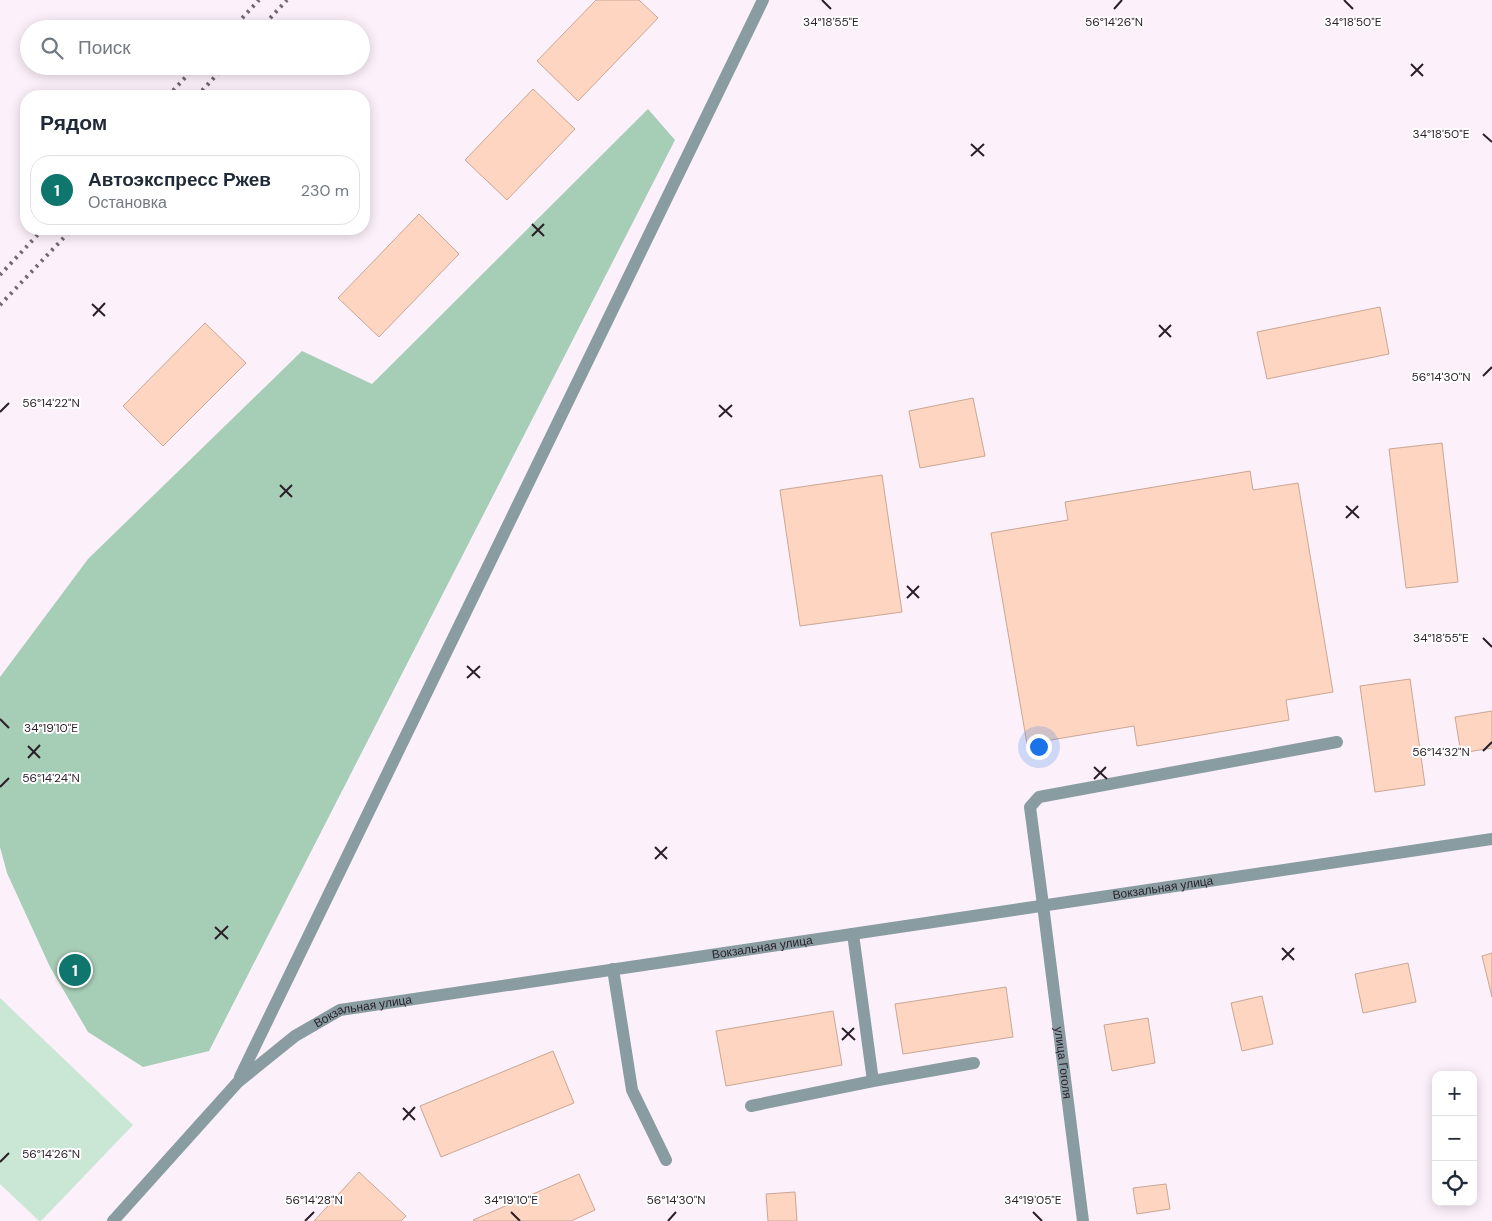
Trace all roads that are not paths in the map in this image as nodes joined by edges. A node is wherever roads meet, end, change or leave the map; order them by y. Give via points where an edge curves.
1 (763, 0) edge
2 (1338, 742) dead end
3 (1492, 839) edge
4 (1043, 905) junction
5 (853, 934) junction
6 (614, 970) junction
7 (974, 1063) dead end
8 (873, 1081) junction
9 (238, 1082) junction
10 (751, 1106) dead end
11 (666, 1160) dead end
12 (114, 1221) edge
13 (1083, 1221) edge

1 - 9 street
2 - 4 street, улица Гоголя via 1039,797 1030,807
3 - 4 street, Вокзальная улица
4 - 5 street, Вокзальная улица
4 - 13 street, улица Гоголя
5 - 6 street, Вокзальная улица
5 - 8 street
6 - 9 street, Вокзальная улица via 340,1010 295,1036
6 - 11 street via 632,1090
7 - 8 street
8 - 10 street
9 - 12 street, Вокзальная улица

